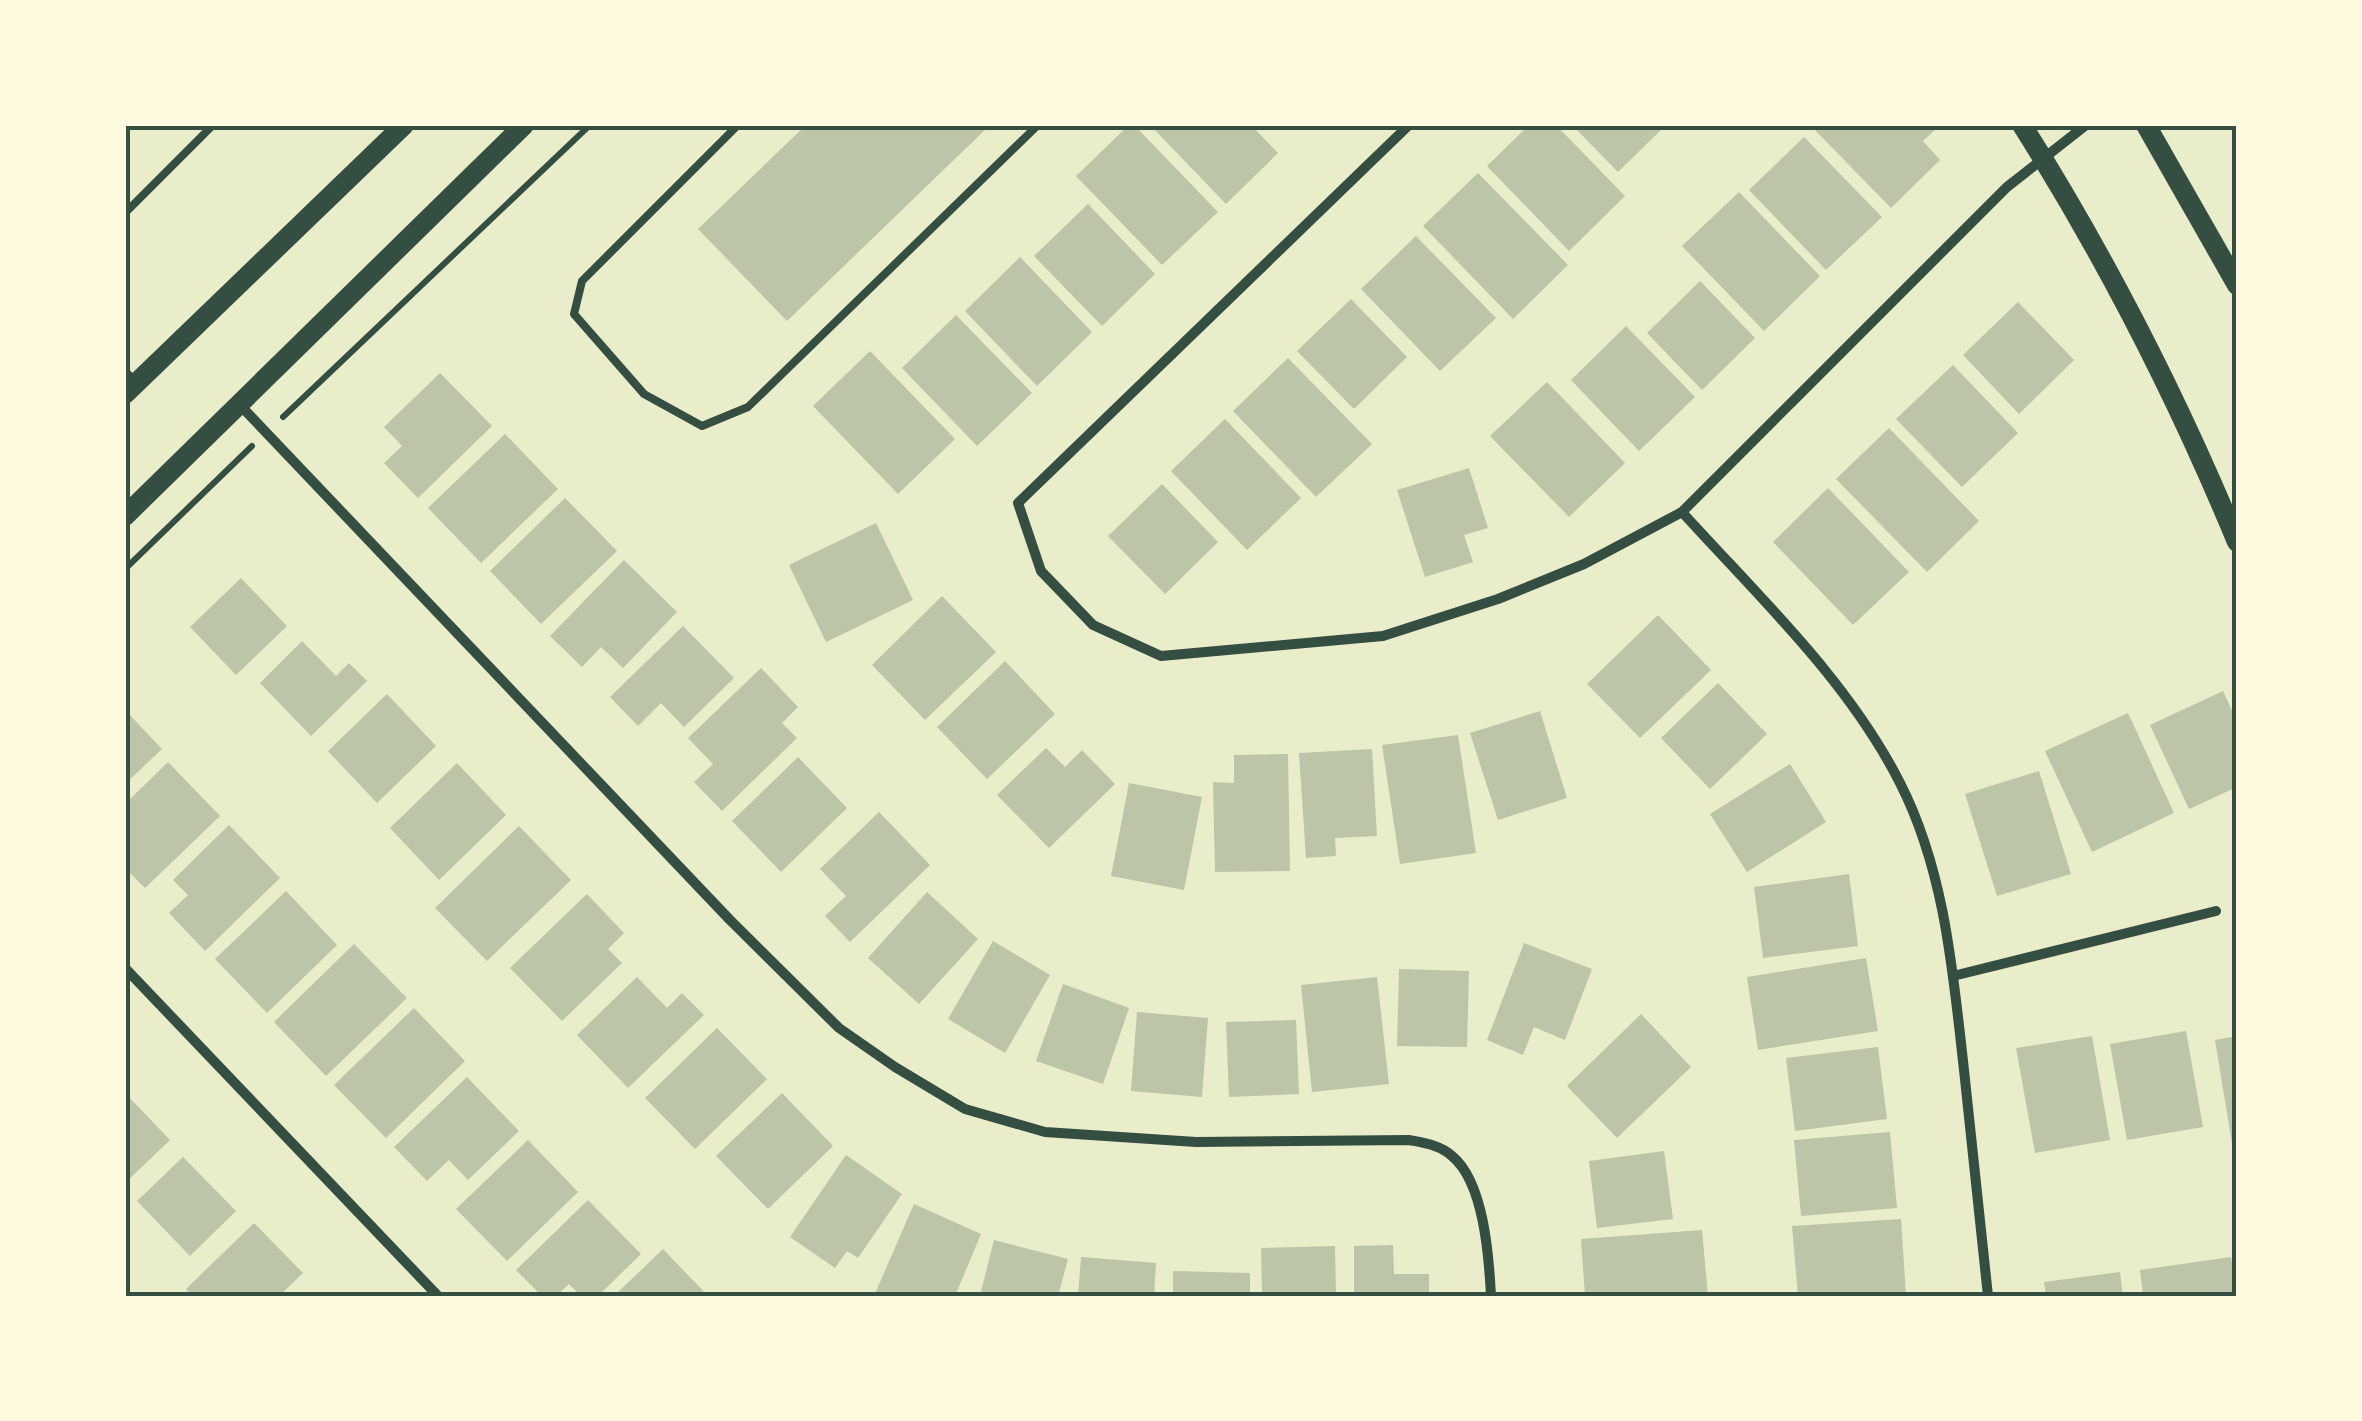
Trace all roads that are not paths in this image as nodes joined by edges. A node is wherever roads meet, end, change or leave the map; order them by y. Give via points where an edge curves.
1 (212, 125) edge
2 (404, 125) edge
3 (524, 125) edge
4 (738, 125) edge
5 (1038, 125) edge
6 (1409, 125) edge
7 (2022, 125) edge
8 (2086, 125) edge
9 (2146, 125) edge
10 (2042, 158) junction
11 (125, 213) edge
12 (2237, 286) edge
13 (129, 383) edge
14 (239, 404) junction
15 (1682, 512) junction
16 (125, 516) edge
17 (2237, 542) edge
18 (2216, 911) dead end
19 (125, 968) edge
20 (1954, 976) junction
21 (438, 1296) edge
22 (1491, 1296) edge
23 (1988, 1296) edge

1 - 11 lane
2 - 13 main road
3 - 14 main road
4 - 5 lane via 582,281 574,314 644,394 702,426 748,407
6 - 15 street via 1018,503 1042,571 1093,624 1160,656 1383,636 1584,564
7 - 10 main road
8 - 10 street
9 - 12 main road
10 - 15 street
10 - 17 main road via 2125,301
14 - 16 main road
14 - 22 street via 730,920 853,1038 965,1109 1045,1132 1438,1146 1467,1172 1488,1246
15 - 20 street via 1816,660 1900,784 1942,908
18 - 20 street
19 - 21 street
20 - 23 street

